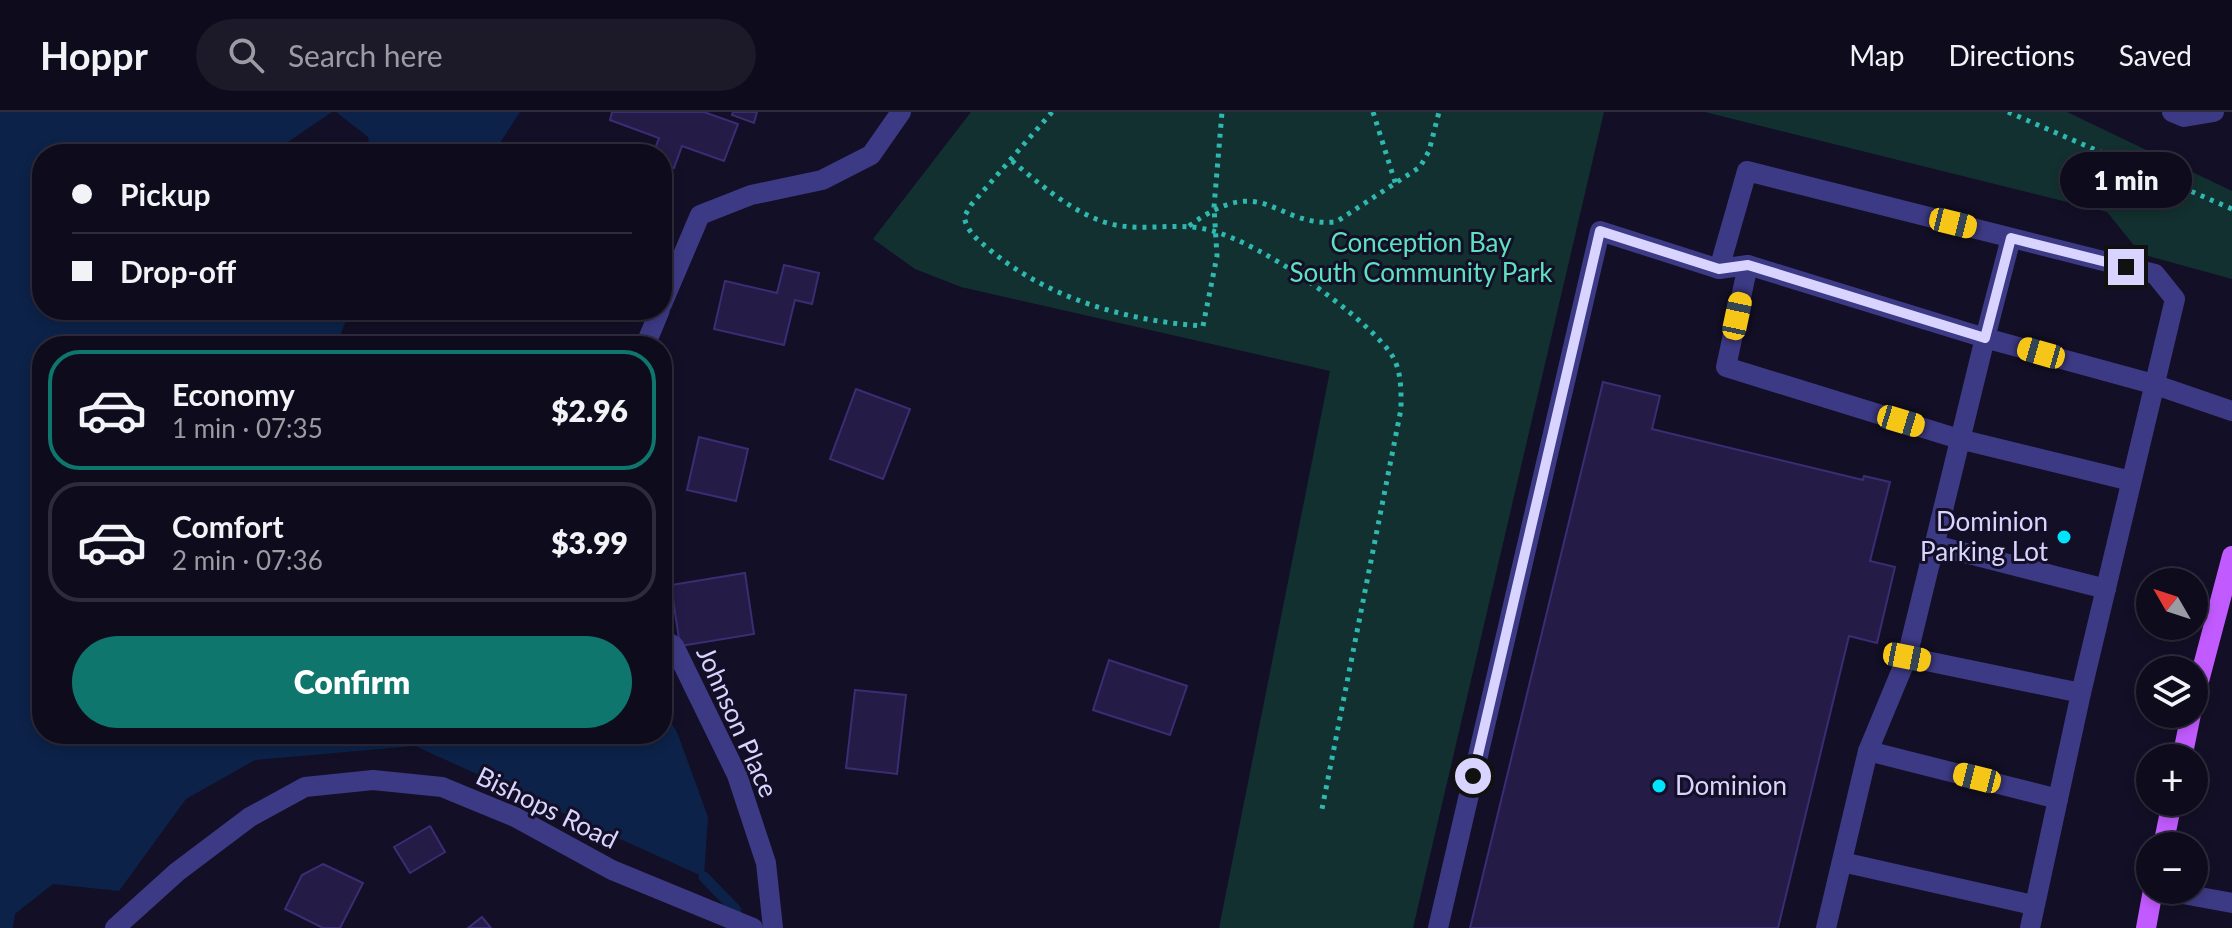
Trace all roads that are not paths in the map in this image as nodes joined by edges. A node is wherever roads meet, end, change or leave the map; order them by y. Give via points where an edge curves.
1 (901, 112) edge
2 (2172, 112) edge
3 (2214, 112) edge
4 (2011, 238) junction
5 (1748, 265) junction
6 (1719, 269) junction
7 (672, 281) edge
8 (1985, 338) junction
9 (2153, 384) junction
10 (2232, 411) edge
11 (1959, 439) junction
12 (2131, 481) junction
13 (1934, 545) junction
14 (2232, 556) edge
15 (2106, 589) junction
16 (672, 645) edge
17 (2206, 656) edge
18 (1907, 657) junction
19 (2081, 693) junction
20 (1868, 751) junction
21 (2058, 799) junction
22 (1842, 862) junction
23 (2208, 899) edge
24 (2232, 903) edge
25 (2150, 904) edge
26 (2033, 905) junction
27 (115, 928) edge
28 (753, 928) edge
29 (773, 928) edge
30 (1438, 928) edge
31 (1826, 928) edge
32 (2030, 928) edge
33 (2146, 928) edge

1 - 7 street via 871,155 822,180 751,195 700,215
2 - 3 street via 2184,117
4 - 6 street via 1747,171
4 - 8 street
4 - 9 street via 2155,274 2175,299
5 - 6 street
5 - 8 street
5 - 11 street via 1726,367
6 - 30 street via 1600,231
8 - 9 street
8 - 11 street
9 - 10 street
9 - 12 street
11 - 12 street
11 - 13 street
12 - 15 street
13 - 15 street
13 - 18 street
14 - 17 main road
15 - 19 street
16 - 29 street, Johnson Place via 737,775 766,863
18 - 19 street
18 - 20 street
19 - 21 street
20 - 21 street
20 - 22 street
21 - 26 street
22 - 26 street
22 - 31 street
23 - 24 street
25 - 33 main road
26 - 32 street
27 - 28 street, Bishops Road via 250,817 305,787 373,780 442,787 515,817 612,870

